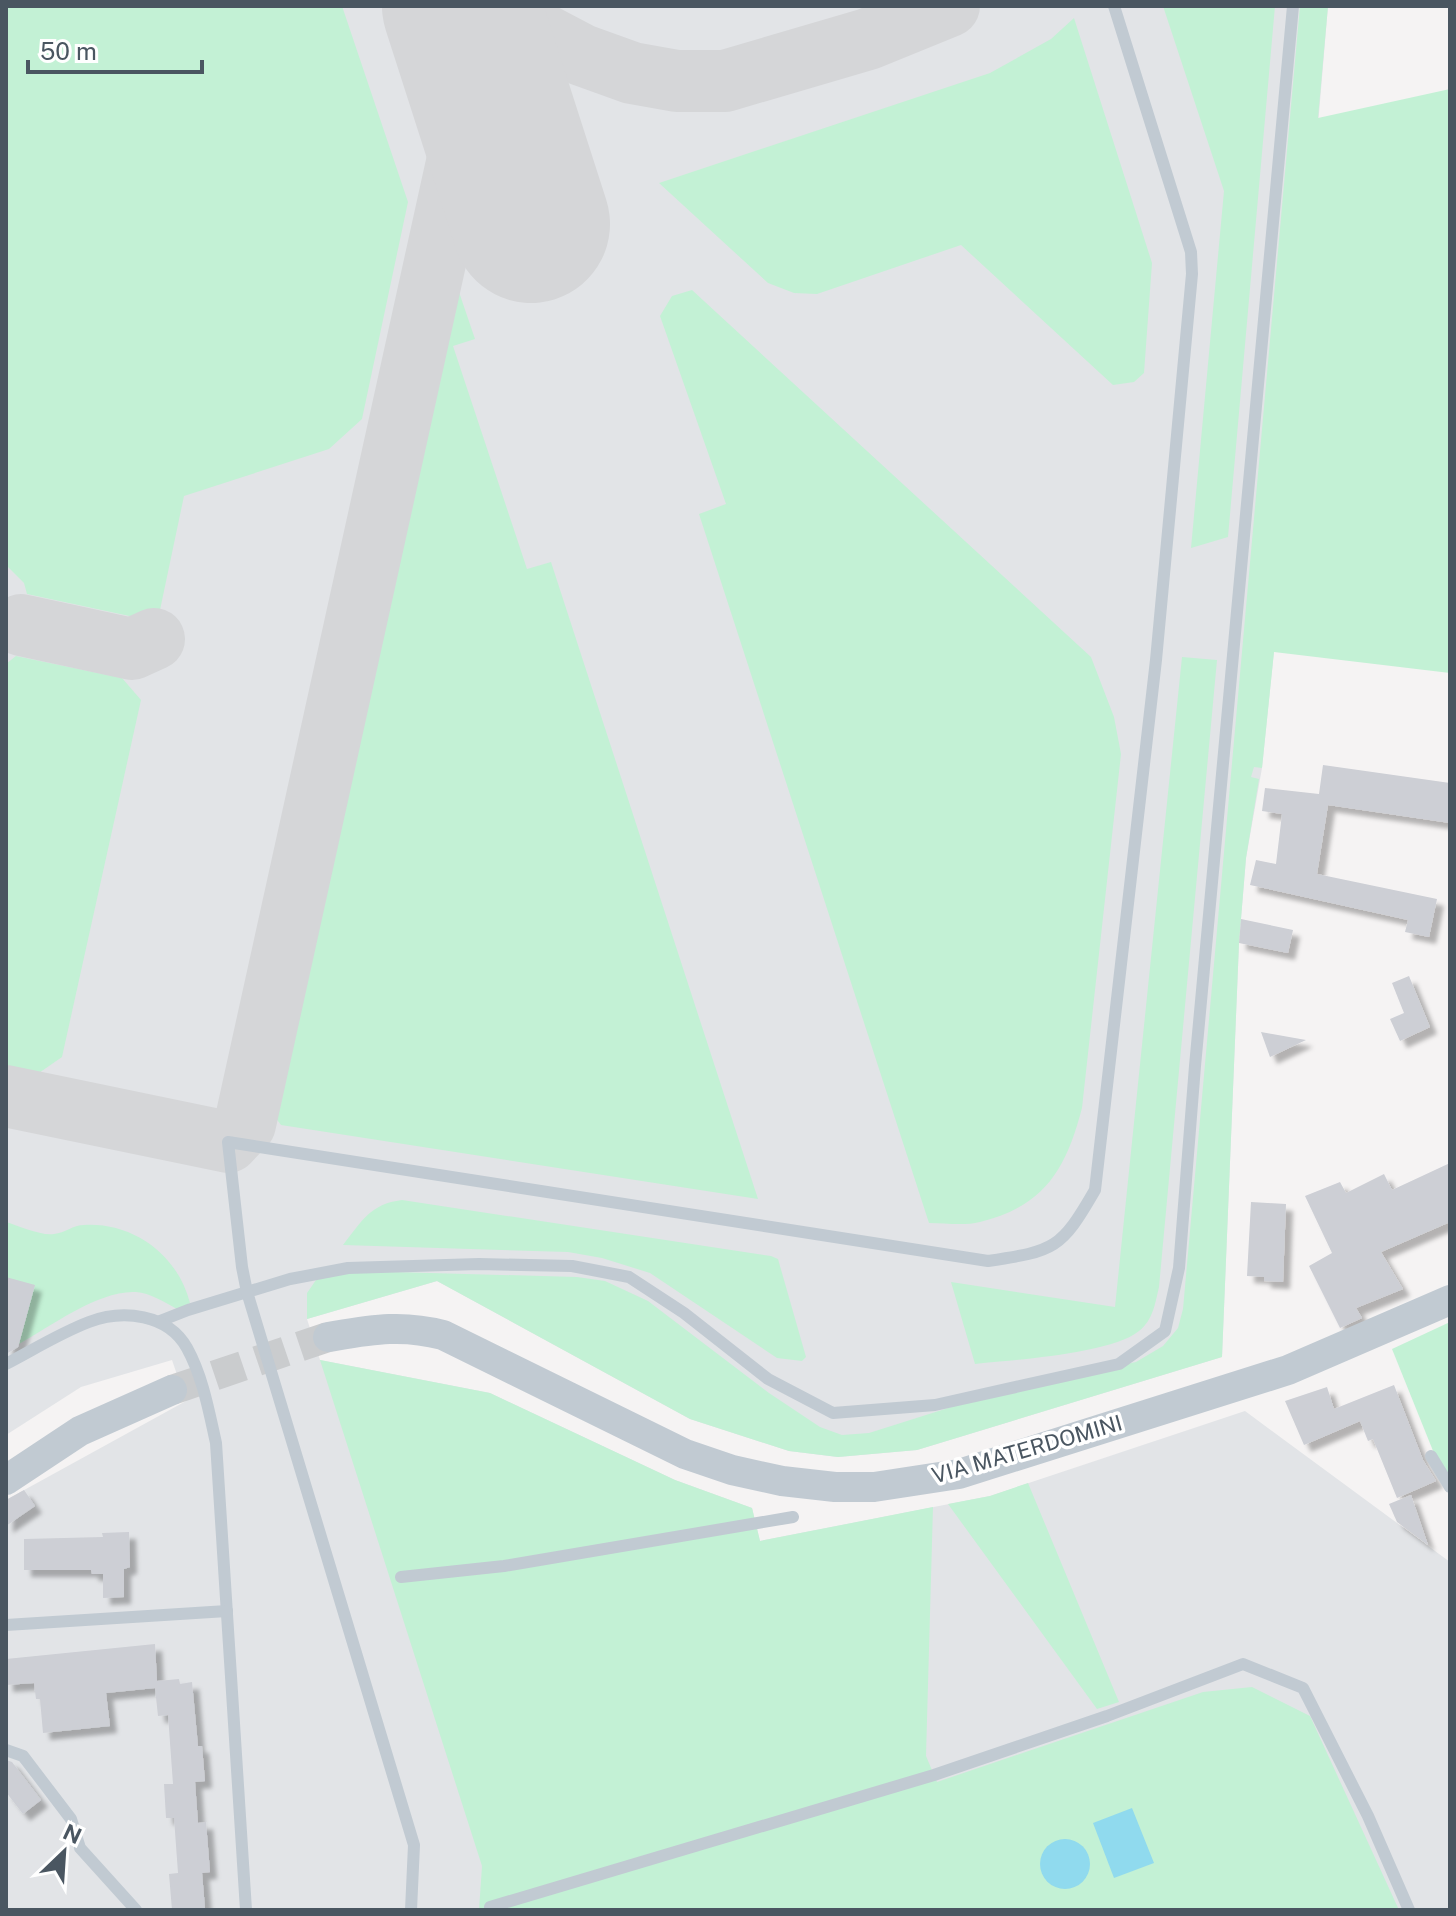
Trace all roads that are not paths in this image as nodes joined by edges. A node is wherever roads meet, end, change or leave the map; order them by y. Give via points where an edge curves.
1 (1114, 6) edge
2 (1293, 6) edge
3 (247, 1292) junction
4 (1450, 1300) edge
5 (160, 1321) junction
6 (328, 1337) tunnel mouth
7 (6, 1364) edge
8 (172, 1390) tunnel mouth
9 (1431, 1456) dead end
10 (6, 1480) edge
11 (1450, 1487) edge
12 (793, 1517) dead end
13 (401, 1577) dead end
14 (227, 1611) junction
15 (6, 1625) edge
16 (6, 1750) edge
17 (490, 1907) dead end
18 (136, 1910) edge
19 (246, 1910) edge
20 (411, 1910) edge
21 (1409, 1910) edge

1 - 3 lane via 1191,252 1192,274 1156,660 1095,1190 1074,1226 1059,1243 1034,1254 988,1261 228,1142
2 - 3 lane via 1179,1268 1165,1331 1119,1364 935,1405 833,1413 768,1379 629,1277 572,1266 348,1268
3 - 5 lane
3 - 20 lane via 414,1845
4 - 6 street, VIA MATERDOMINI via 1288,1370 959,1474 874,1487 782,1481 685,1454 443,1335 383,1328
5 - 7 lane via 125,1314 90,1321
5 - 14 lane via 186,1346 209,1412 216,1443
8 - 10 street via 80,1431
9 - 11 lane
12 - 13 lane via 504,1566
14 - 15 lane
14 - 19 lane
16 - 18 lane via 23,1756 71,1819 80,1848
17 - 21 lane via 934,1775 1243,1664 1303,1688

